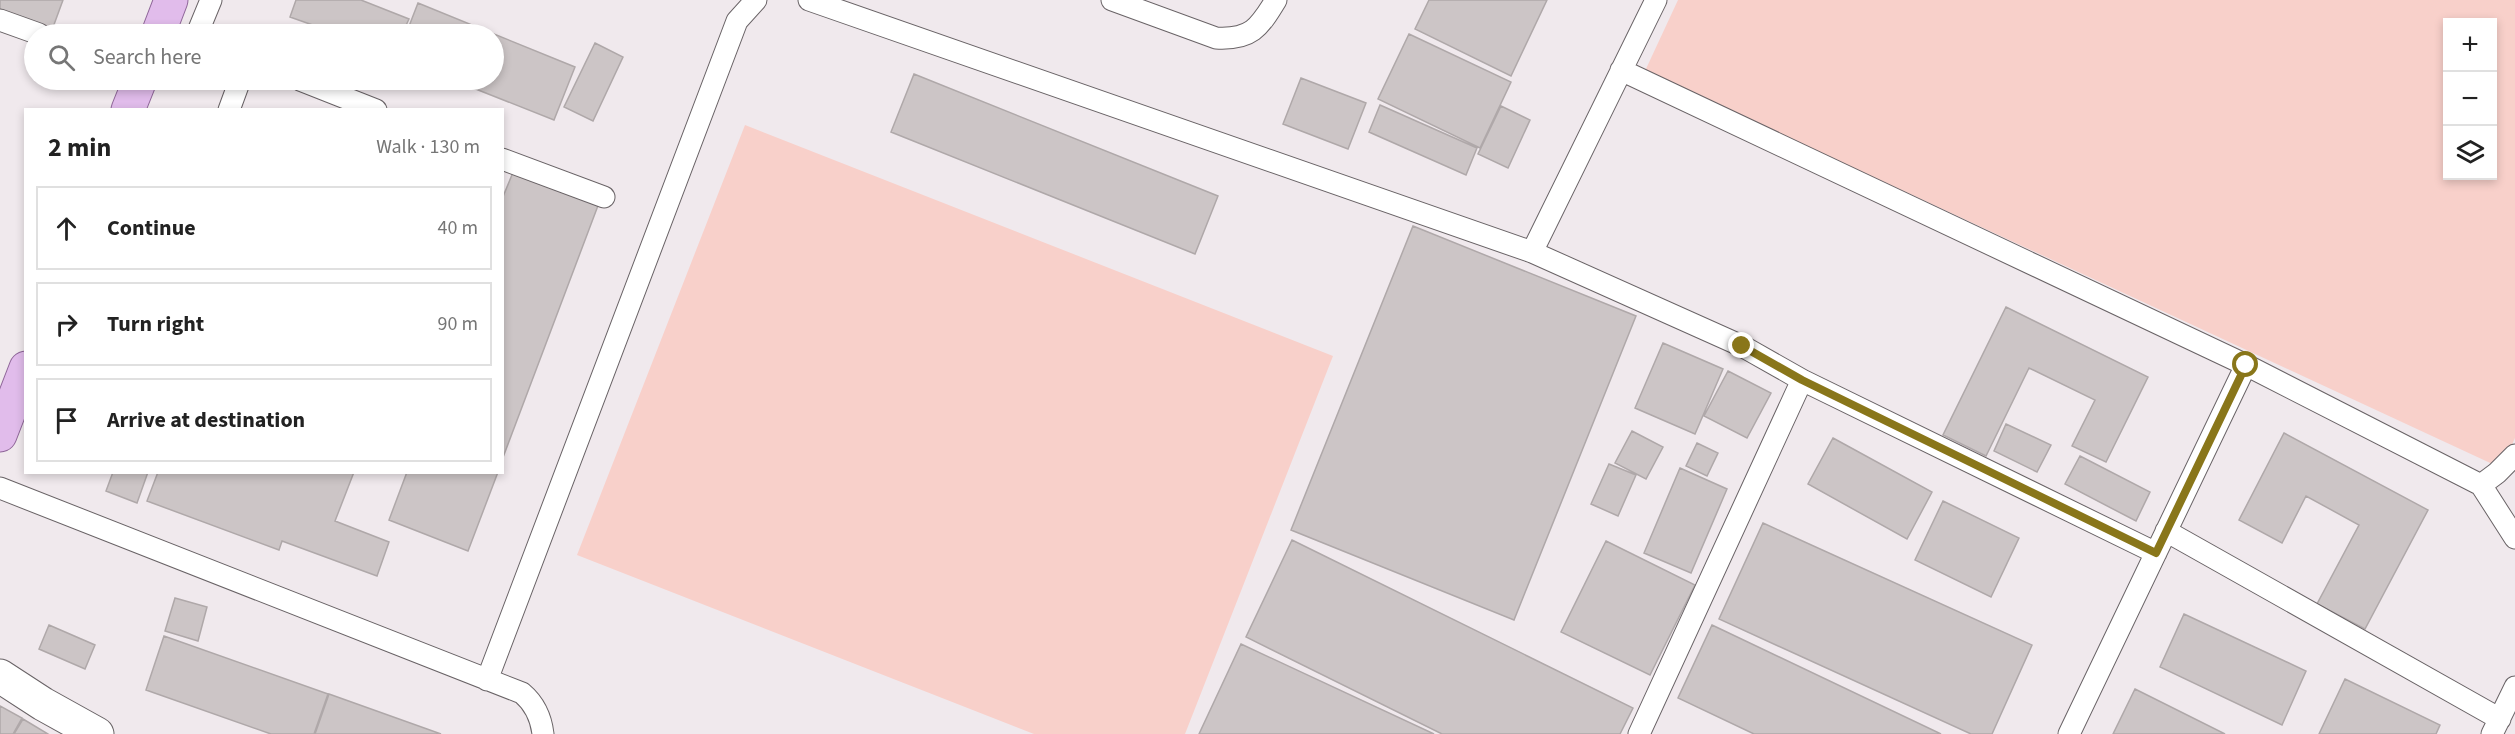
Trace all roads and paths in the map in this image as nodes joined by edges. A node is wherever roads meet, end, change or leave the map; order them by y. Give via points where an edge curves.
1 (171, 0) edge
2 (211, 0) edge
3 (756, 0) edge
4 (809, 0) edge
5 (1112, 0) edge
6 (1276, 0) edge
7 (1656, 0) edge
8 (0, 20) edge
9 (166, 24) edge
10 (201, 24) edge
11 (24, 29) edge
12 (1621, 70) junction
13 (136, 90) edge
14 (236, 90) edge
15 (325, 90) edge
16 (129, 108) edge
17 (230, 108) edge
18 (371, 108) edge
19 (505, 167) edge
20 (604, 197) dead end
21 (1532, 252) junction
22 (2246, 365) junction
23 (24, 376) edge
24 (1802, 380) junction
25 (0, 435) edge
26 (2515, 455) edge
27 (2481, 485) junction
28 (0, 488) edge
29 (2166, 531) junction
30 (2515, 538) edge
31 (2156, 553) junction
32 (0, 676) edge
33 (488, 680) junction
34 (2515, 687) edge
35 (2496, 726) edge
36 (97, 734) edge
37 (543, 734) edge
38 (1639, 734) edge
39 (2068, 734) edge

1 - 9 main road
2 - 10 lane
3 - 33 lane via 737,21
4 - 21 lane
5 - 6 lane via 1216,38 1228,38 1260,26
7 - 12 lane
8 - 11 lane
12 - 21 lane
12 - 22 lane
13 - 16 main road
14 - 17 lane
15 - 18 lane
19 - 20 lane
21 - 24 lane via 1742,346
22 - 27 lane
22 - 29 lane
23 - 25 main road
24 - 31 lane
24 - 38 lane
26 - 27 lane
27 - 30 lane
28 - 33 lane
29 - 31 lane
29 - 35 lane
31 - 39 lane
32 - 36 street
33 - 37 lane via 530,700
34 - 35 lane

